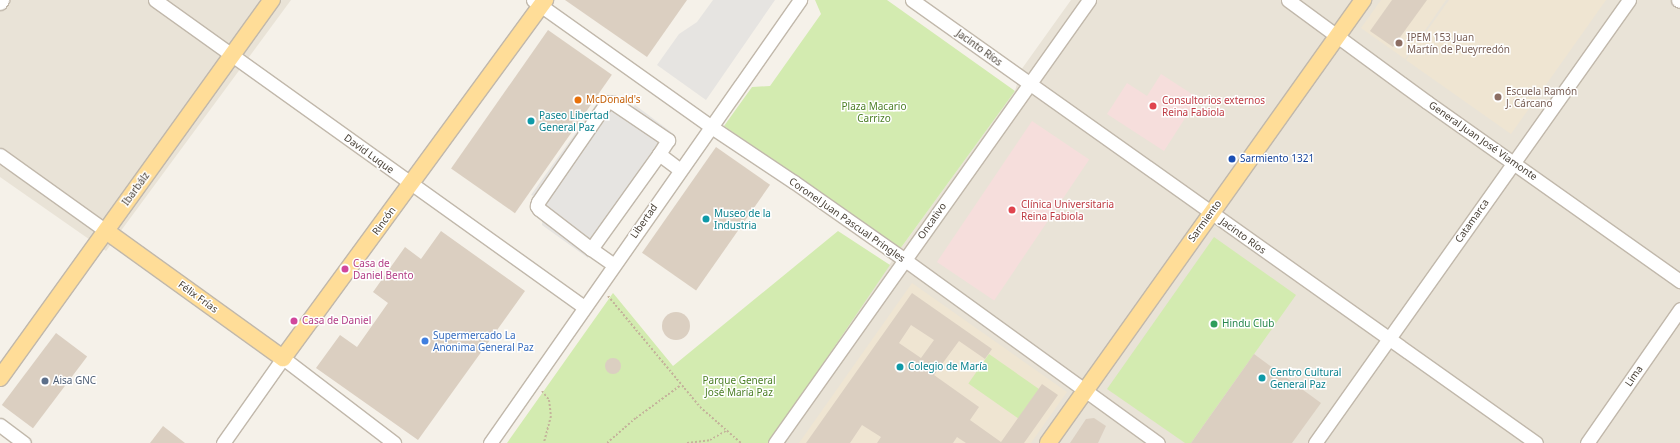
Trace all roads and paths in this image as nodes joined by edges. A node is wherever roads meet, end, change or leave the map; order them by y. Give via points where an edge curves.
1 (2, 0) edge
2 (154, 0) edge
3 (272, 0) edge
4 (800, 0) edge
5 (912, 0) edge
6 (1089, 0) edge
7 (1288, 0) edge
8 (1363, 0) edge
9 (1629, 0) edge
10 (0, 2) edge
11 (540, 2) edge
12 (1338, 35) junction
13 (232, 56) junction
14 (1030, 84) junction
15 (710, 126) junction
16 (659, 154) junction
17 (0, 155) edge
18 (1514, 162) junction
19 (680, 170) junction
20 (411, 184) junction
21 (1211, 213) junction
22 (106, 231) junction
23 (591, 249) junction
24 (905, 260) junction
25 (614, 265) junction
26 (1680, 280) edge
27 (600, 285) junction
28 (584, 307) junction
29 (1680, 309) edge
30 (1387, 339) junction
31 (283, 358) junction
32 (0, 378) edge
33 (534, 380) junction
34 (682, 385) junction
35 (1084, 391) junction
36 (0, 425) edge
37 (727, 430) junction
38 (24, 443) edge
39 (222, 443) edge
40 (394, 443) edge
41 (490, 443) edge
42 (544, 443) edge
43 (606, 443) edge
44 (687, 443) edge
45 (741, 443) edge
46 (775, 443) edge
47 (1048, 443) edge
48 (1158, 443) edge
49 (1315, 443) edge
50 (1536, 443) edge
51 (1587, 443) edge

1 - 10 street
2 - 13 street, David Luque
3 - 13 main road, Ibarbálz
4 - 15 street, Libertad
5 - 14 street, Jacinto Ríos
6 - 14 street, Oncativo
7 - 12 street, General Juan José Viamonte
8 - 12 main road, Sarmiento
9 - 18 street, Catamarca
11 - 15 street, Coronel Juan Pascual Pringles
11 - 20 main road, Rincón
12 - 18 street, General Juan José Viamonte via 1427,102
12 - 21 main road, Sarmiento
13 - 20 street, David Luque
13 - 22 main road, Ibarbálz
14 - 21 street, Jacinto Ríos
14 - 24 street, Oncativo
15 - 19 street, Libertad
15 - 24 street, Coronel Juan Pascual Pringles
16 - 19 street
16 - 23 street
16 - 23 street via 668,140 612,102 607,102 538,202 539,209
17 - 22 street, Félix Frías
18 - 26 street, General Juan José Viamonte
18 - 30 street, Catamarca
19 - 25 street, Libertad
20 - 28 street, David Luque
20 - 31 main road, Rincón
21 - 30 street, Jacinto Ríos
21 - 35 main road, Sarmiento
22 - 31 main road, Félix Frías
22 - 32 main road, Ibarbálz
23 - 25 street
24 - 35 street, Coronel Juan Pascual Pringles
24 - 46 street, Oncativo
25 - 27 street, Libertad
27 - 28 street, Libertad
27 - 34 path
28 - 33 street, Libertad
29 - 51 street, Lima
30 - 49 street, Catamarca
30 - 50 street, Jacinto Ríos
31 - 39 street, Rincón
31 - 40 street, Félix Frías
33 - 41 street, Libertad
33 - 42 path via 549,400 551,416
34 - 37 path via 700,407
34 - 43 path
35 - 47 main road, Sarmiento
35 - 48 street, Coronel Juan Pascual Pringles
36 - 38 street
37 - 44 path via 710,440
37 - 45 path

